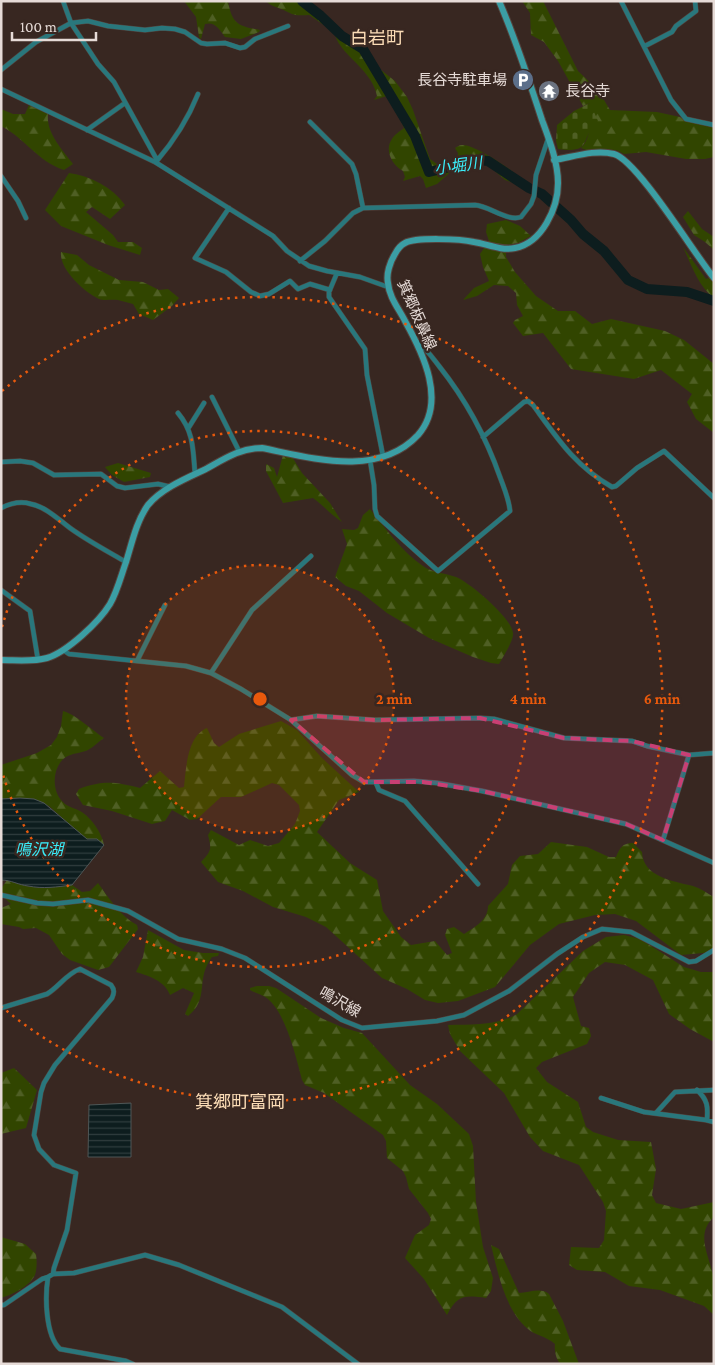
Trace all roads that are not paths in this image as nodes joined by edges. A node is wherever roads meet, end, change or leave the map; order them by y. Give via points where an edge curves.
1 (63, 1) edge
2 (499, 1) edge
3 (621, 1) edge
4 (695, 1) edge
5 (71, 23) junction
6 (288, 26) dead end
7 (645, 46) junction
8 (1, 70) edge
9 (1, 90) edge
10 (198, 94) dead end
11 (125, 103) junction
12 (310, 122) dead end
13 (714, 125) edge
14 (87, 130) junction
15 (548, 139) junction
16 (554, 160) junction
17 (156, 161) junction
18 (1, 176) edge
19 (229, 208) junction
20 (363, 208) junction
21 (26, 218) dead end
22 (300, 261) junction
23 (336, 272) junction
24 (714, 278) edge
25 (388, 286) junction
26 (330, 290) junction
27 (416, 341) junction
28 (212, 397) dead end
29 (204, 403) dead end
30 (178, 413) dead end
31 (189, 427) junction
32 (483, 436) junction
33 (239, 451) junction
34 (383, 456) junction
35 (370, 460) junction
36 (1, 462) edge
37 (195, 474) junction
38 (171, 488) junction
39 (714, 498) edge
40 (1, 508) edge
41 (311, 556) dead end
42 (126, 562) junction
43 (1, 590) edge
44 (165, 605) dead end
45 (64, 650) junction
46 (1, 660) edge
47 (38, 660) junction
48 (138, 661) junction
49 (210, 673) junction
50 (291, 720) junction
51 (714, 753) edge
52 (690, 755) junction
53 (376, 783) junction
54 (663, 840) junction
55 (714, 863) edge
56 (478, 884) dead end
57 (1, 895) edge
58 (714, 950) edge
59 (1, 1008) edge
60 (697, 1090) junction
61 (714, 1090) edge
62 (601, 1098) dead end
63 (656, 1113) junction
64 (707, 1120) junction
65 (714, 1122) edge
66 (53, 1274) junction
67 (48, 1277) junction
68 (1, 1306) edge
69 (133, 1364) edge
70 (358, 1364) edge

1 - 5 street
2 - 15 main road, 箕郷板鼻線 via 519,47
3 - 7 street
4 - 7 street via 696,11 672,32
5 - 6 street via 88,21 145,30 175,29 201,43 225,43 240,48
5 - 8 street via 36,42
5 - 11 street via 114,82
7 - 13 street via 682,116
9 - 14 street
10 - 17 street via 180,130
11 - 14 street
11 - 17 street
12 - 20 street via 352,164
14 - 17 street
15 - 16 main road, 箕郷板鼻線
15 - 20 street via 536,175 534,196 520,217 482,206
16 - 24 main road via 596,152 623,158 641,176
16 - 25 main road, 箕郷板鼻線 via 558,176 557,200 544,226 530,242 509,249 467,241 410,241 395,254 389,268
17 - 19 street
18 - 21 street
19 - 22 street via 273,236
19 - 26 street via 195,258 226,272 260,296 290,281 298,289 310,284
20 - 22 street via 353,213
22 - 23 street
23 - 25 street
23 - 26 street
25 - 27 main road, 箕郷板鼻線
26 - 34 street via 329,297 365,349
27 - 32 street via 455,386
27 - 34 main road, 箕郷板鼻線 via 431,388 430,413 411,441 398,451
28 - 33 street
29 - 31 street
30 - 31 street
31 - 37 street
32 - 35 street via 510,511 438,571 377,516
32 - 39 street via 528,401 567,451 612,487 664,451
33 - 35 main road, 箕郷板鼻線 via 262,448 341,462
33 - 37 main road, 箕郷板鼻線
34 - 35 main road, 箕郷板鼻線
36 - 38 street via 33,463 54,475 101,474 125,488 158,484
37 - 38 main road, 箕郷板鼻線
38 - 42 main road, 箕郷板鼻線 via 153,501 143,514
40 - 42 street via 21,502 43,508
41 - 49 street via 252,610
42 - 45 main road, 箕郷板鼻線 via 107,609
43 - 47 street via 30,612
44 - 48 street
45 - 47 main road, 箕郷板鼻線
45 - 48 street via 69,654
46 - 47 main road, 箕郷板鼻線
48 - 49 street via 186,666
49 - 50 street
50 - 52 street via 317,716 375,720 494,719 564,738 632,740
50 - 53 street via 357,780
51 - 52 street
52 - 54 street
53 - 54 street via 423,782 482,791 626,824
53 - 56 street via 379,790 405,801
54 - 55 street
57 - 58 street, 鳴沢線 via 53,904 88,900 128,911 178,939 245,958 342,1020 362,1028 437,1022 464,1014 509,992 557,954 602,928 632,932 690,962
59 - 66 street via 47,994 69,974 80,969 111,985 114,992 55,1065 41,1092 34,1136 39,1149 54,1165 76,1173 67,1230
60 - 61 street
60 - 63 street via 675,1092
60 - 64 street via 707,1102
62 - 63 street
63 - 64 street
64 - 65 street
66 - 67 street
66 - 70 street via 74,1273 144,1255 179,1265 282,1307
67 - 68 street
67 - 69 street via 49,1322 57,1346

